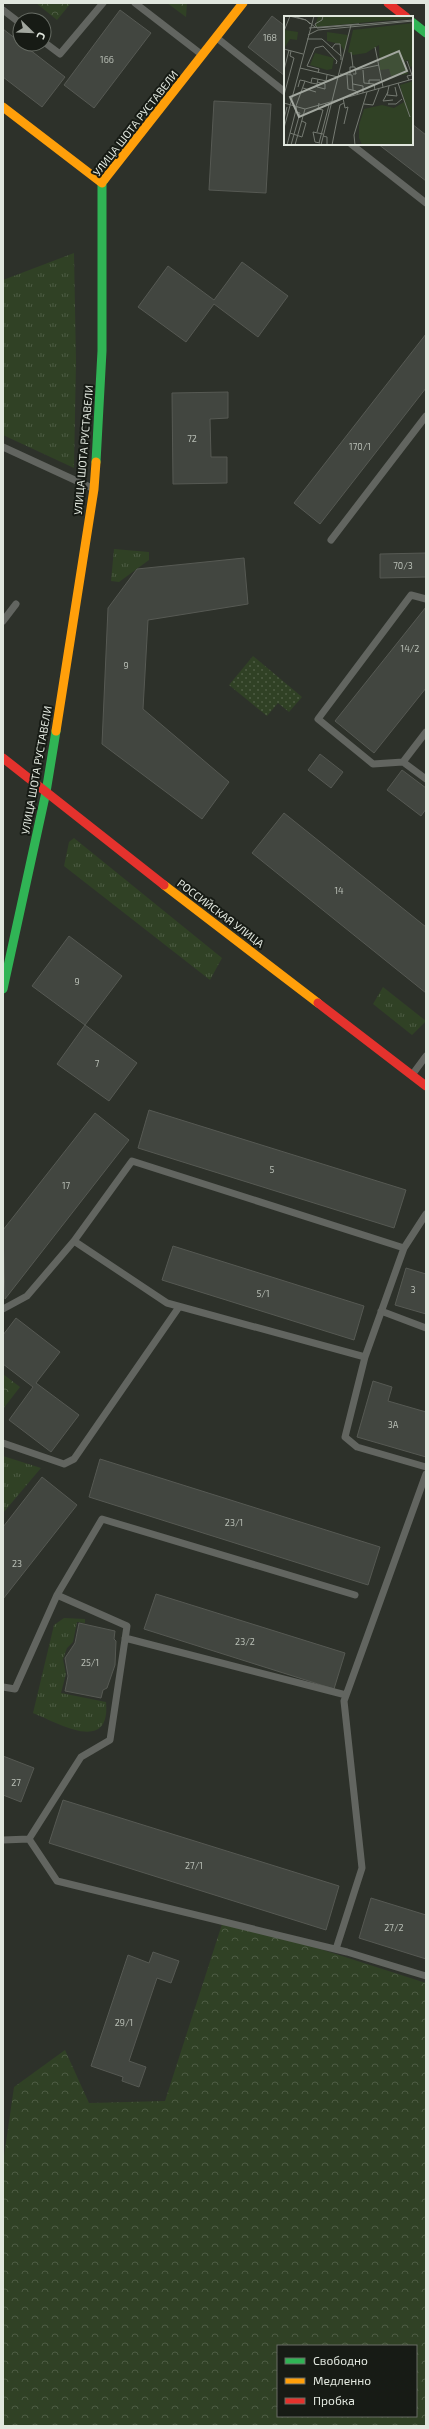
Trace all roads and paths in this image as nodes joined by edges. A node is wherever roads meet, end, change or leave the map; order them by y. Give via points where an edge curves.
1 (103, 3) edge
2 (135, 3) edge
3 (243, 3) edge
4 (388, 3) edge
5 (3, 10) edge
6 (405, 16) edge
7 (12, 17) edge
8 (413, 23) edge
9 (426, 33) edge
10 (216, 38) junction
11 (52, 48) edge
12 (202, 56) junction
13 (284, 91) edge
14 (3, 107) edge
15 (352, 145) edge
16 (102, 183) junction
17 (426, 203) edge
18 (426, 416) edge
19 (3, 447) edge
20 (94, 489) junction
21 (331, 540) dead end
22 (426, 599) edge
23 (16, 604) dead end
24 (3, 621) edge
25 (426, 732) edge
26 (3, 758) edge
27 (403, 762) junction
28 (426, 779) edge
29 (46, 792) junction
30 (3, 989) edge
31 (426, 1056) edge
32 (412, 1075) junction
33 (426, 1086) edge
34 (426, 1214) edge
35 (74, 1241) junction
36 (404, 1248) junction
37 (179, 1306) junction
38 (3, 1309) edge
39 (381, 1311) junction
40 (426, 1328) edge
41 (365, 1357) junction
42 (3, 1443) edge
43 (426, 1467) edge
44 (426, 1474) edge
45 (57, 1594) junction
46 (355, 1594) dead end
47 (125, 1638) junction
48 (3, 1687) edge
49 (346, 1696) junction
50 (29, 1839) junction
51 (3, 1840) edge
52 (336, 1949) junction
53 (426, 1976) edge

1 - 11 lane via 60,54
2 - 12 lane
3 - 10 street, УЛИЦА ШОТА РУСТАВЕЛИ
4 - 6 street
5 - 7 lane
8 - 9 street
10 - 12 street, УЛИЦА ШОТА РУСТАВЕЛИ
10 - 13 lane
12 - 16 street, УЛИЦА ШОТА РУСТАВЕЛИ
14 - 16 street
15 - 17 lane
16 - 20 street, УЛИЦА ШОТА РУСТАВЕЛИ via 102,351
18 - 21 lane
19 - 20 lane via 71,476
20 - 29 street, УЛИЦА ШОТА РУСТАВЕЛИ
22 - 27 lane via 412,596 318,719 373,764
23 - 24 lane
25 - 27 lane
26 - 29 street, РОССИЙСКАЯ УЛИЦА
27 - 28 lane
29 - 30 street, УЛИЦА ШОТА РУСТАВЕЛИ
29 - 32 street, РОССИЙСКАЯ УЛИЦА
31 - 32 lane
32 - 33 street, РОССИЙСКАЯ УЛИЦА
34 - 36 lane
35 - 36 lane via 132,1161
35 - 37 lane via 167,1303
35 - 38 lane via 27,1296
36 - 39 lane
37 - 41 lane
37 - 42 lane via 74,1459 64,1464
39 - 40 lane
39 - 41 lane
41 - 43 lane via 344,1437 357,1447
44 - 49 lane
45 - 46 lane via 102,1519
45 - 47 lane via 127,1626
45 - 48 lane via 15,1689
47 - 49 lane
47 - 50 lane via 110,1740 81,1757
49 - 52 lane via 344,1701 362,1868
50 - 51 lane
50 - 52 lane via 57,1881
52 - 53 lane

